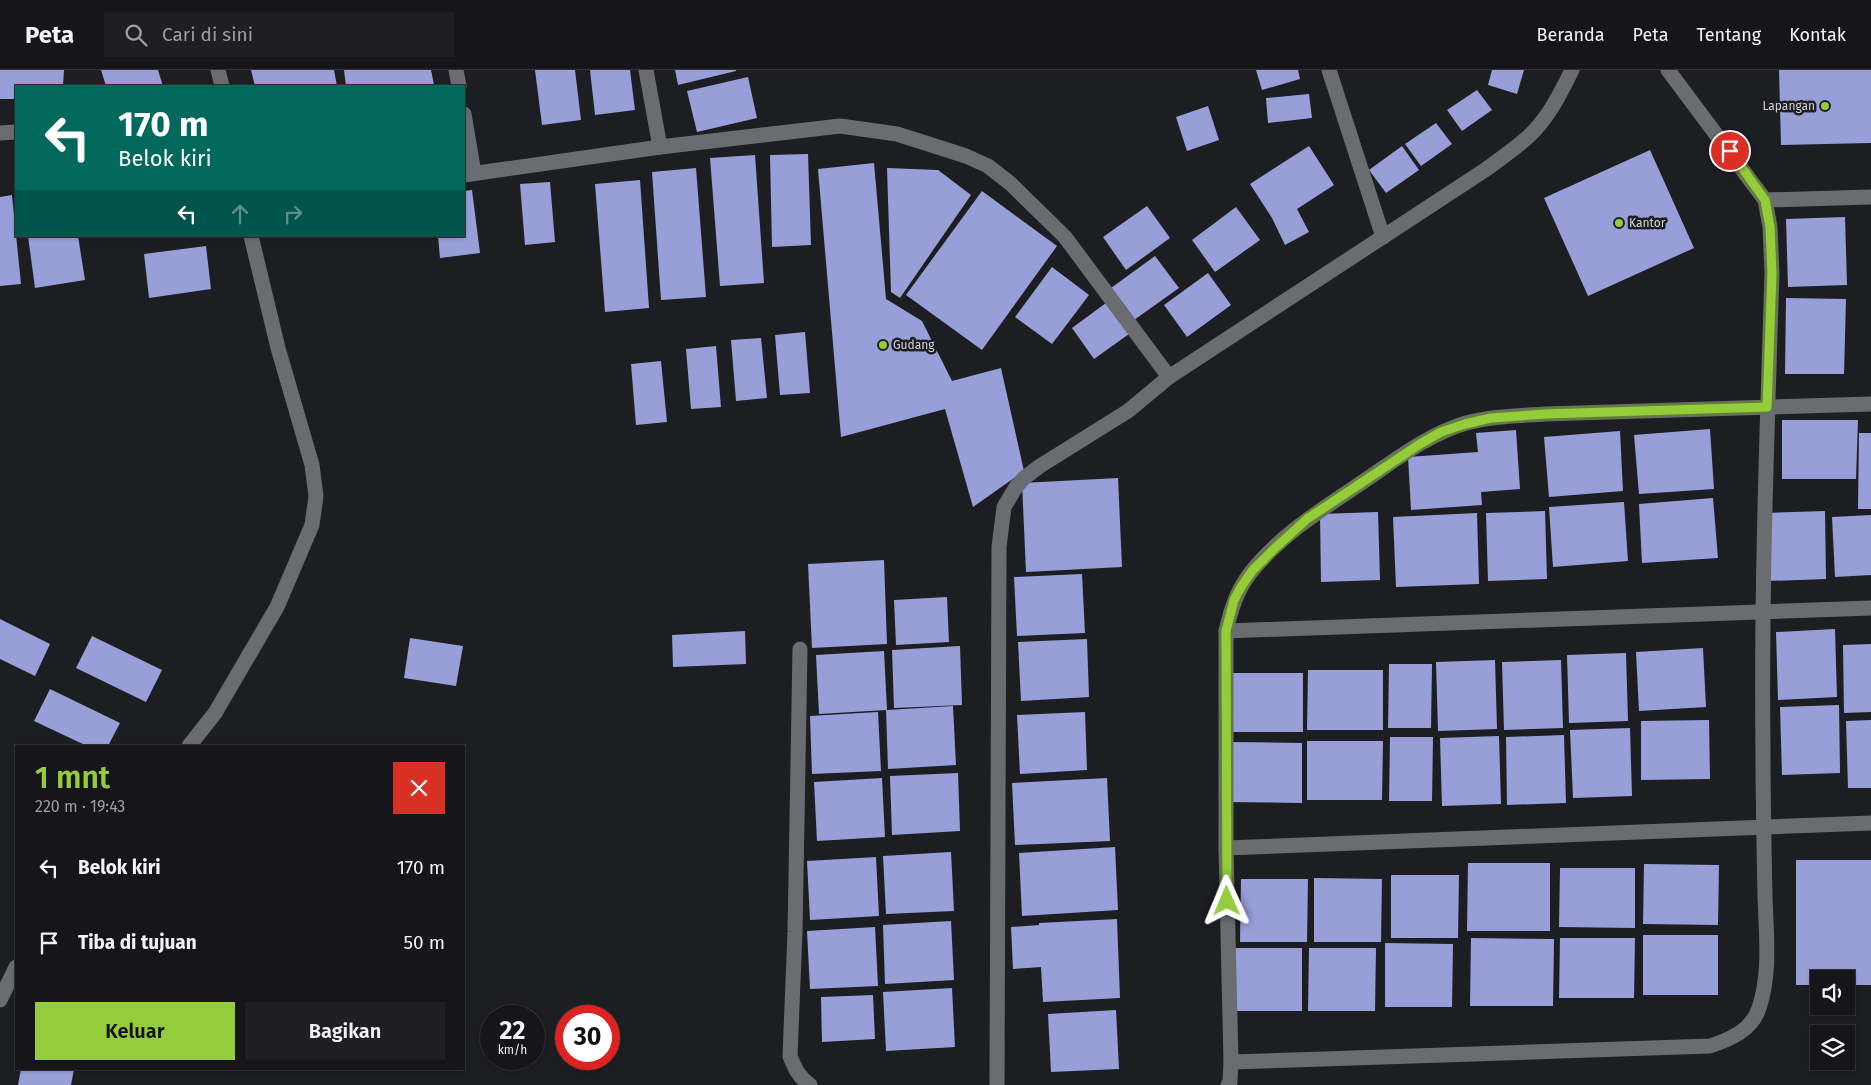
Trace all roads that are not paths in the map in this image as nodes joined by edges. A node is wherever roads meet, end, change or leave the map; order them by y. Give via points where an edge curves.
1 (218, 70) edge
2 (456, 70) edge
3 (646, 70) edge
4 (1329, 70) edge
5 (1572, 70) edge
6 (1668, 70) edge
7 (222, 85) edge
8 (459, 85) edge
9 (465, 126) edge
10 (15, 132) edge
11 (0, 133) edge
12 (660, 147) junction
13 (469, 174) edge
14 (1871, 198) edge
15 (1765, 200) junction
16 (1383, 236) junction
17 (251, 237) edge
18 (1169, 377) junction
19 (1871, 404) edge
20 (1767, 407) junction
21 (1871, 608) edge
22 (1763, 610) junction
23 (1226, 631) junction
24 (800, 649) dead end
25 (190, 745) edge
26 (1871, 822) edge
27 (1764, 826) junction
28 (1226, 848) junction
29 (15, 968) edge
30 (0, 1000) edge
31 (1231, 1062) junction
32 (810, 1085) edge
33 (997, 1085) edge
34 (1228, 1085) edge

1 - 7 street
2 - 8 street
3 - 12 street
4 - 16 street
5 - 16 street via 1552,108 1529,136 1486,170
6 - 15 street
9 - 13 street
10 - 11 street
12 - 13 street
12 - 18 street via 840,126 897,134 966,156 988,166 1011,184 1065,237
14 - 15 street
15 - 20 street via 1772,273
16 - 18 street
17 - 25 street via 278,348 312,465 316,496 312,525 277,607 215,713
18 - 33 street via 1128,411 1024,478 1004,508 999,547 997,639
19 - 20 street
20 - 22 street
20 - 23 street via 1491,418 1441,432 1307,519 1274,549 1241,587
21 - 22 street
22 - 23 street
22 - 27 street
23 - 28 street
24 - 32 street via 790,1056 800,1078
26 - 27 street
27 - 28 street
27 - 31 street via 1764,992 1750,1023 1727,1040 1710,1046 1689,1047
28 - 31 street
29 - 30 street
31 - 34 street

